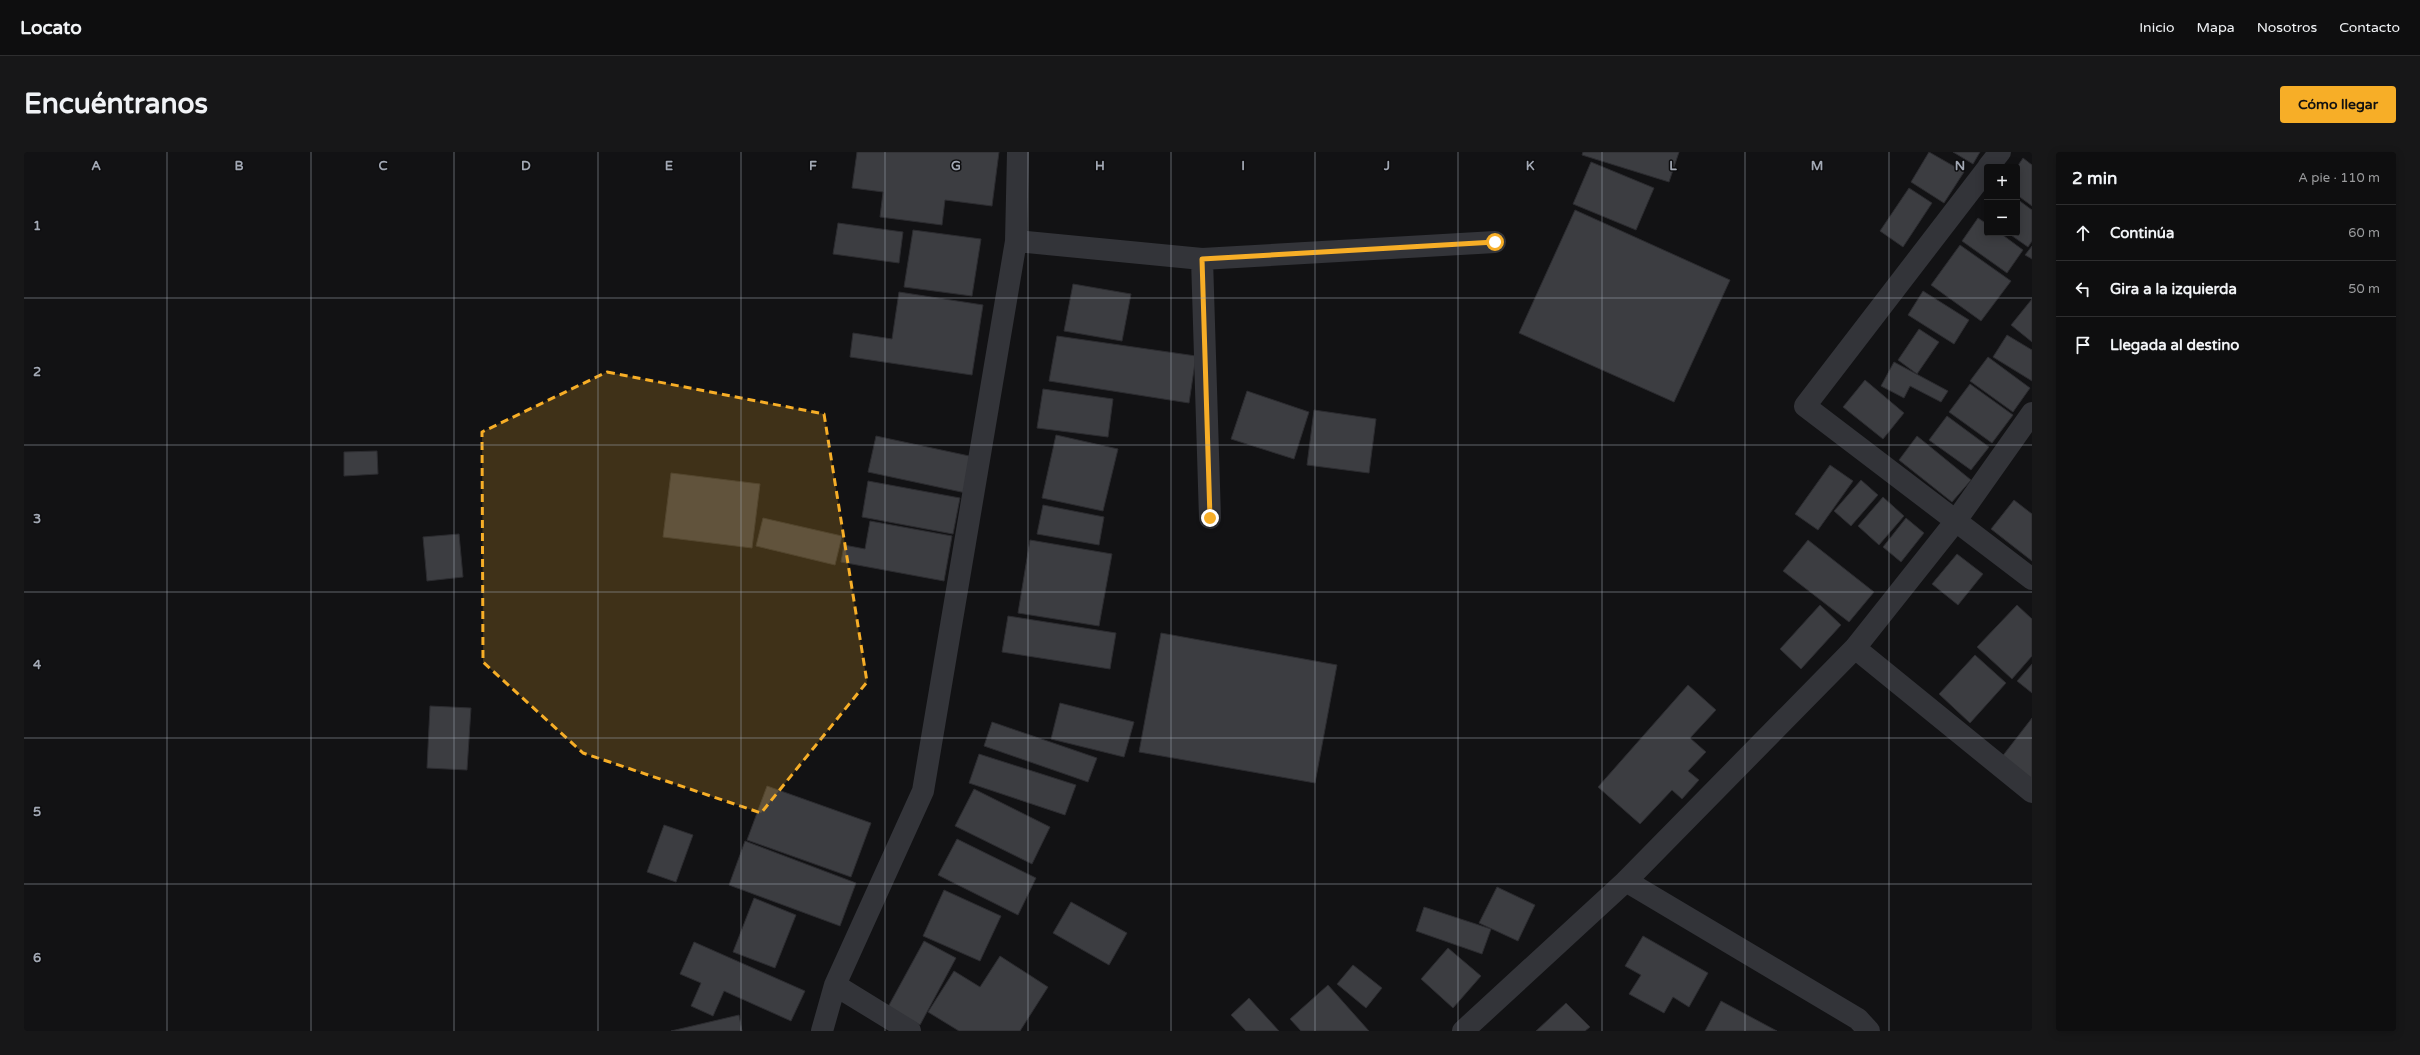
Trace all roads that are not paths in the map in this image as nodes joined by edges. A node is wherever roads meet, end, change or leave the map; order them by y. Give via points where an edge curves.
1 (1018, 152) edge
2 (2000, 152) edge
3 (1991, 164) edge
4 (1984, 173) edge
5 (1016, 241) junction
6 (1495, 242) dead end
7 (1202, 259) junction
8 (2032, 413) edge
9 (1210, 518) dead end
10 (1955, 522) junction
11 (2032, 579) edge
12 (1855, 648) junction
13 (2032, 792) edge
14 (1626, 881) junction
15 (836, 985) junction
16 (822, 1031) edge
17 (910, 1031) edge
18 (1463, 1031) edge
19 (1869, 1031) edge

1 - 5 street
2 - 3 street
4 - 10 street via 1805,406
5 - 7 street
5 - 15 street via 922,791
6 - 7 street
7 - 9 street
8 - 10 street
10 - 11 street
10 - 12 street
12 - 13 street
12 - 14 street
14 - 18 street
14 - 19 street via 1858,1019
15 - 16 street
15 - 17 street

